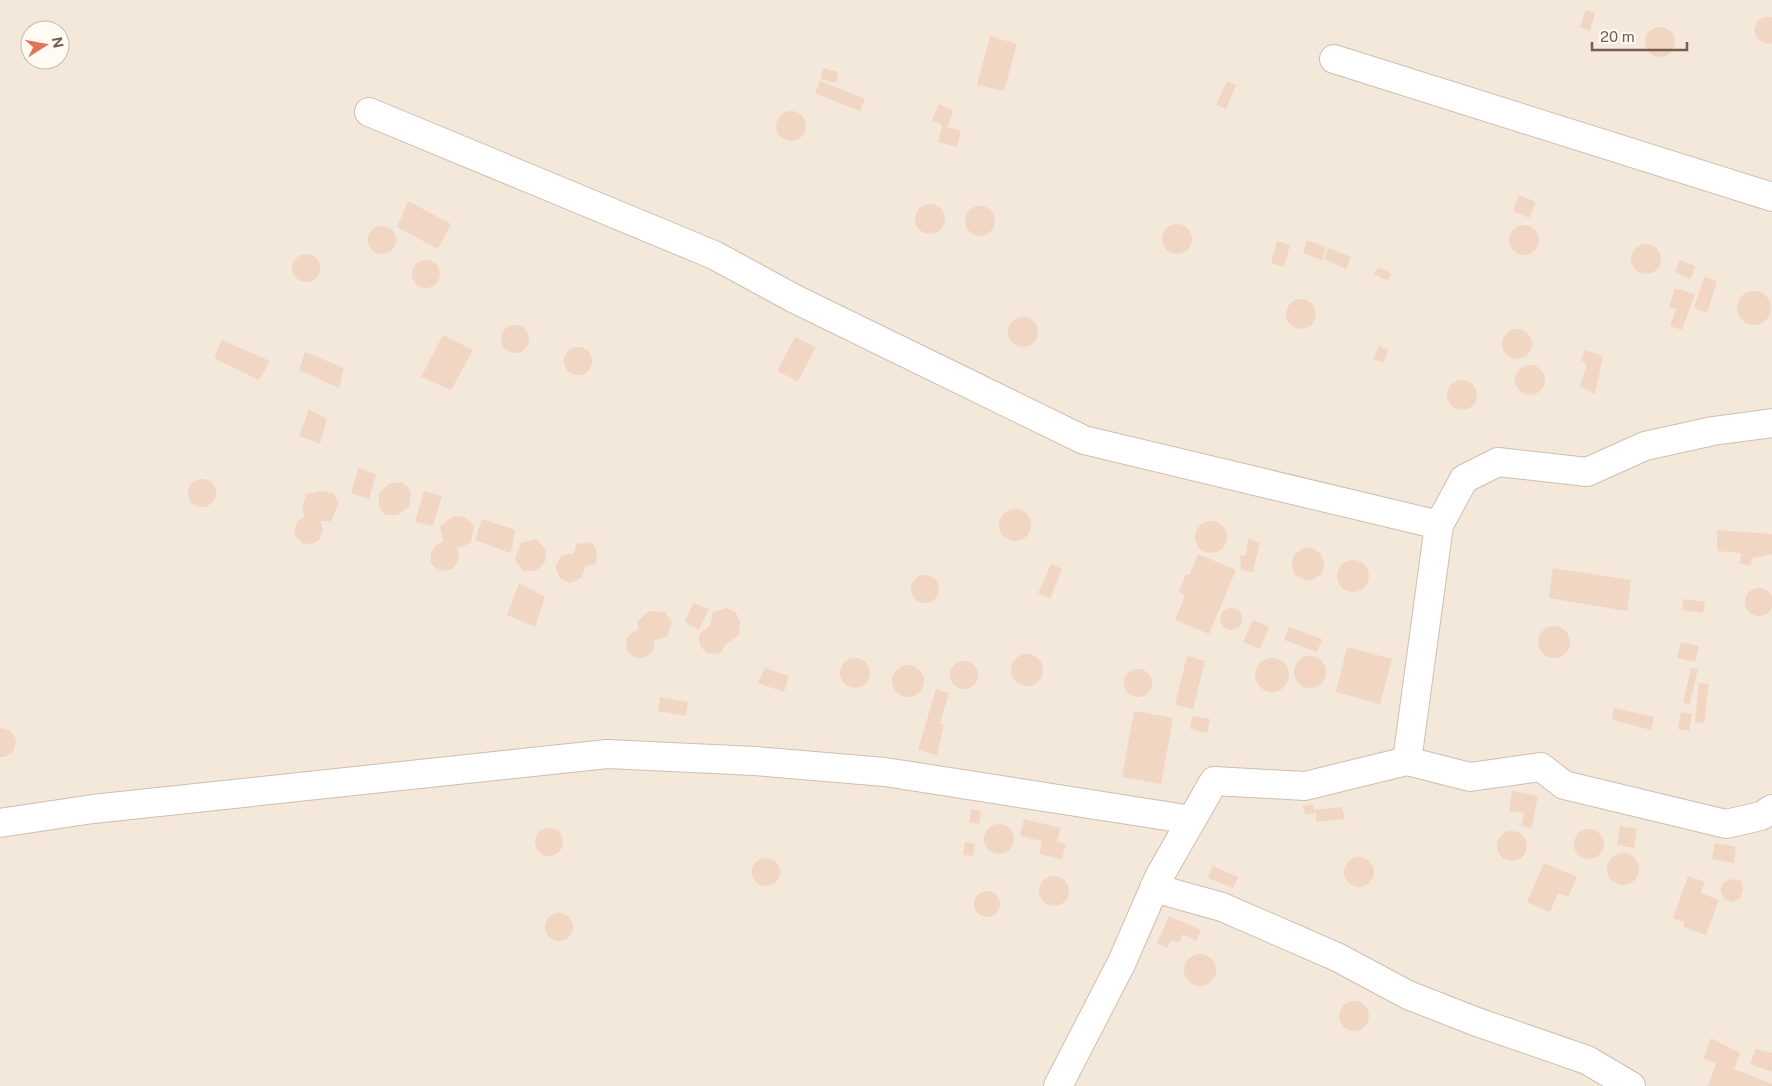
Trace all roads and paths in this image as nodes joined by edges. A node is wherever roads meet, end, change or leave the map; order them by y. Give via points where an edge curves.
1 (1334, 59) dead end
2 (369, 112) dead end
3 (1772, 197) edge
4 (1772, 423) edge
5 (1439, 525) junction
6 (1407, 761) junction
7 (1772, 809) edge
8 (1192, 820) junction
9 (0, 823) edge
10 (1154, 888) junction
11 (1058, 1086) edge
12 (1631, 1086) edge

1 - 3 street
2 - 5 street via 714,255 795,300 1084,440
4 - 5 street via 1713,431 1645,446 1587,472 1498,462 1464,478
5 - 6 street
6 - 7 street via 1470,777 1541,767 1564,785 1726,824 1761,816
6 - 8 street via 1304,786 1214,781
8 - 9 street via 885,772 755,761 607,754 93,809
8 - 10 street
10 - 11 street via 1122,962
10 - 12 street via 1222,907 1337,957 1408,995 1587,1060

